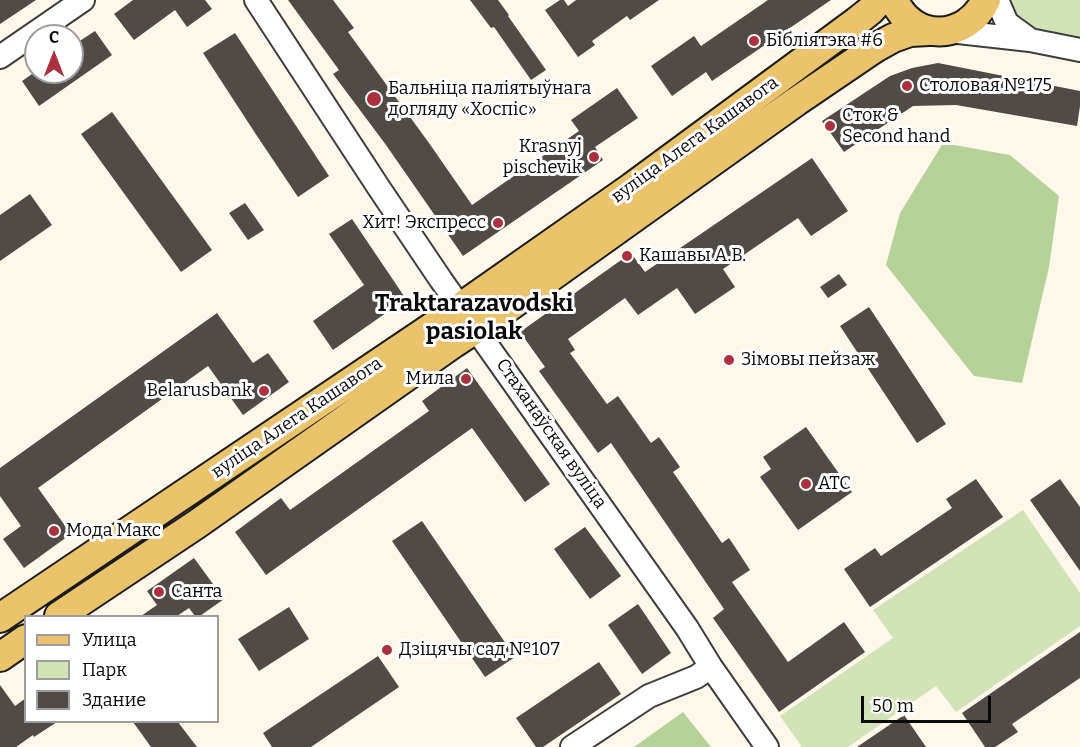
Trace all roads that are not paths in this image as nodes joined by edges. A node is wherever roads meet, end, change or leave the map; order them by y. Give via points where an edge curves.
1 (83, 0) edge
2 (256, 0) edge
3 (880, 0) edge
4 (894, 0) edge
5 (986, 0) edge
6 (997, 0) edge
7 (939, 31) junction
8 (1030, 40) junction
9 (1080, 50) edge
10 (0, 57) edge
11 (703, 152) junction
12 (469, 318) junction
13 (60, 615) edge
14 (0, 618) edge
15 (24, 640) edge
16 (0, 657) edge
17 (711, 667) junction
18 (572, 747) edge
19 (767, 747) edge

1 - 10 street
2 - 12 street, Стаханаўская вуліца
3 - 11 main road, вуліца Алега Кашавога
4 - 7 main road via 906,19
5 - 7 main road, вуліца Алега Кашавога via 965,25
6 - 8 street via 1007,23
7 - 8 street
7 - 11 main road, вуліца Алега Кашавога via 910,32 893,38 797,101
8 - 9 street
11 - 12 main road, вуліца Алега Кашавога
12 - 13 main road, вуліца Алега Кашавога via 454,343
12 - 14 main road, вуліца Алега Кашавога via 189,492
12 - 17 street, Стаханаўская вуліца
15 - 16 main road
17 - 18 street via 696,678 649,696
17 - 19 street, Стаханаўская вуліца

